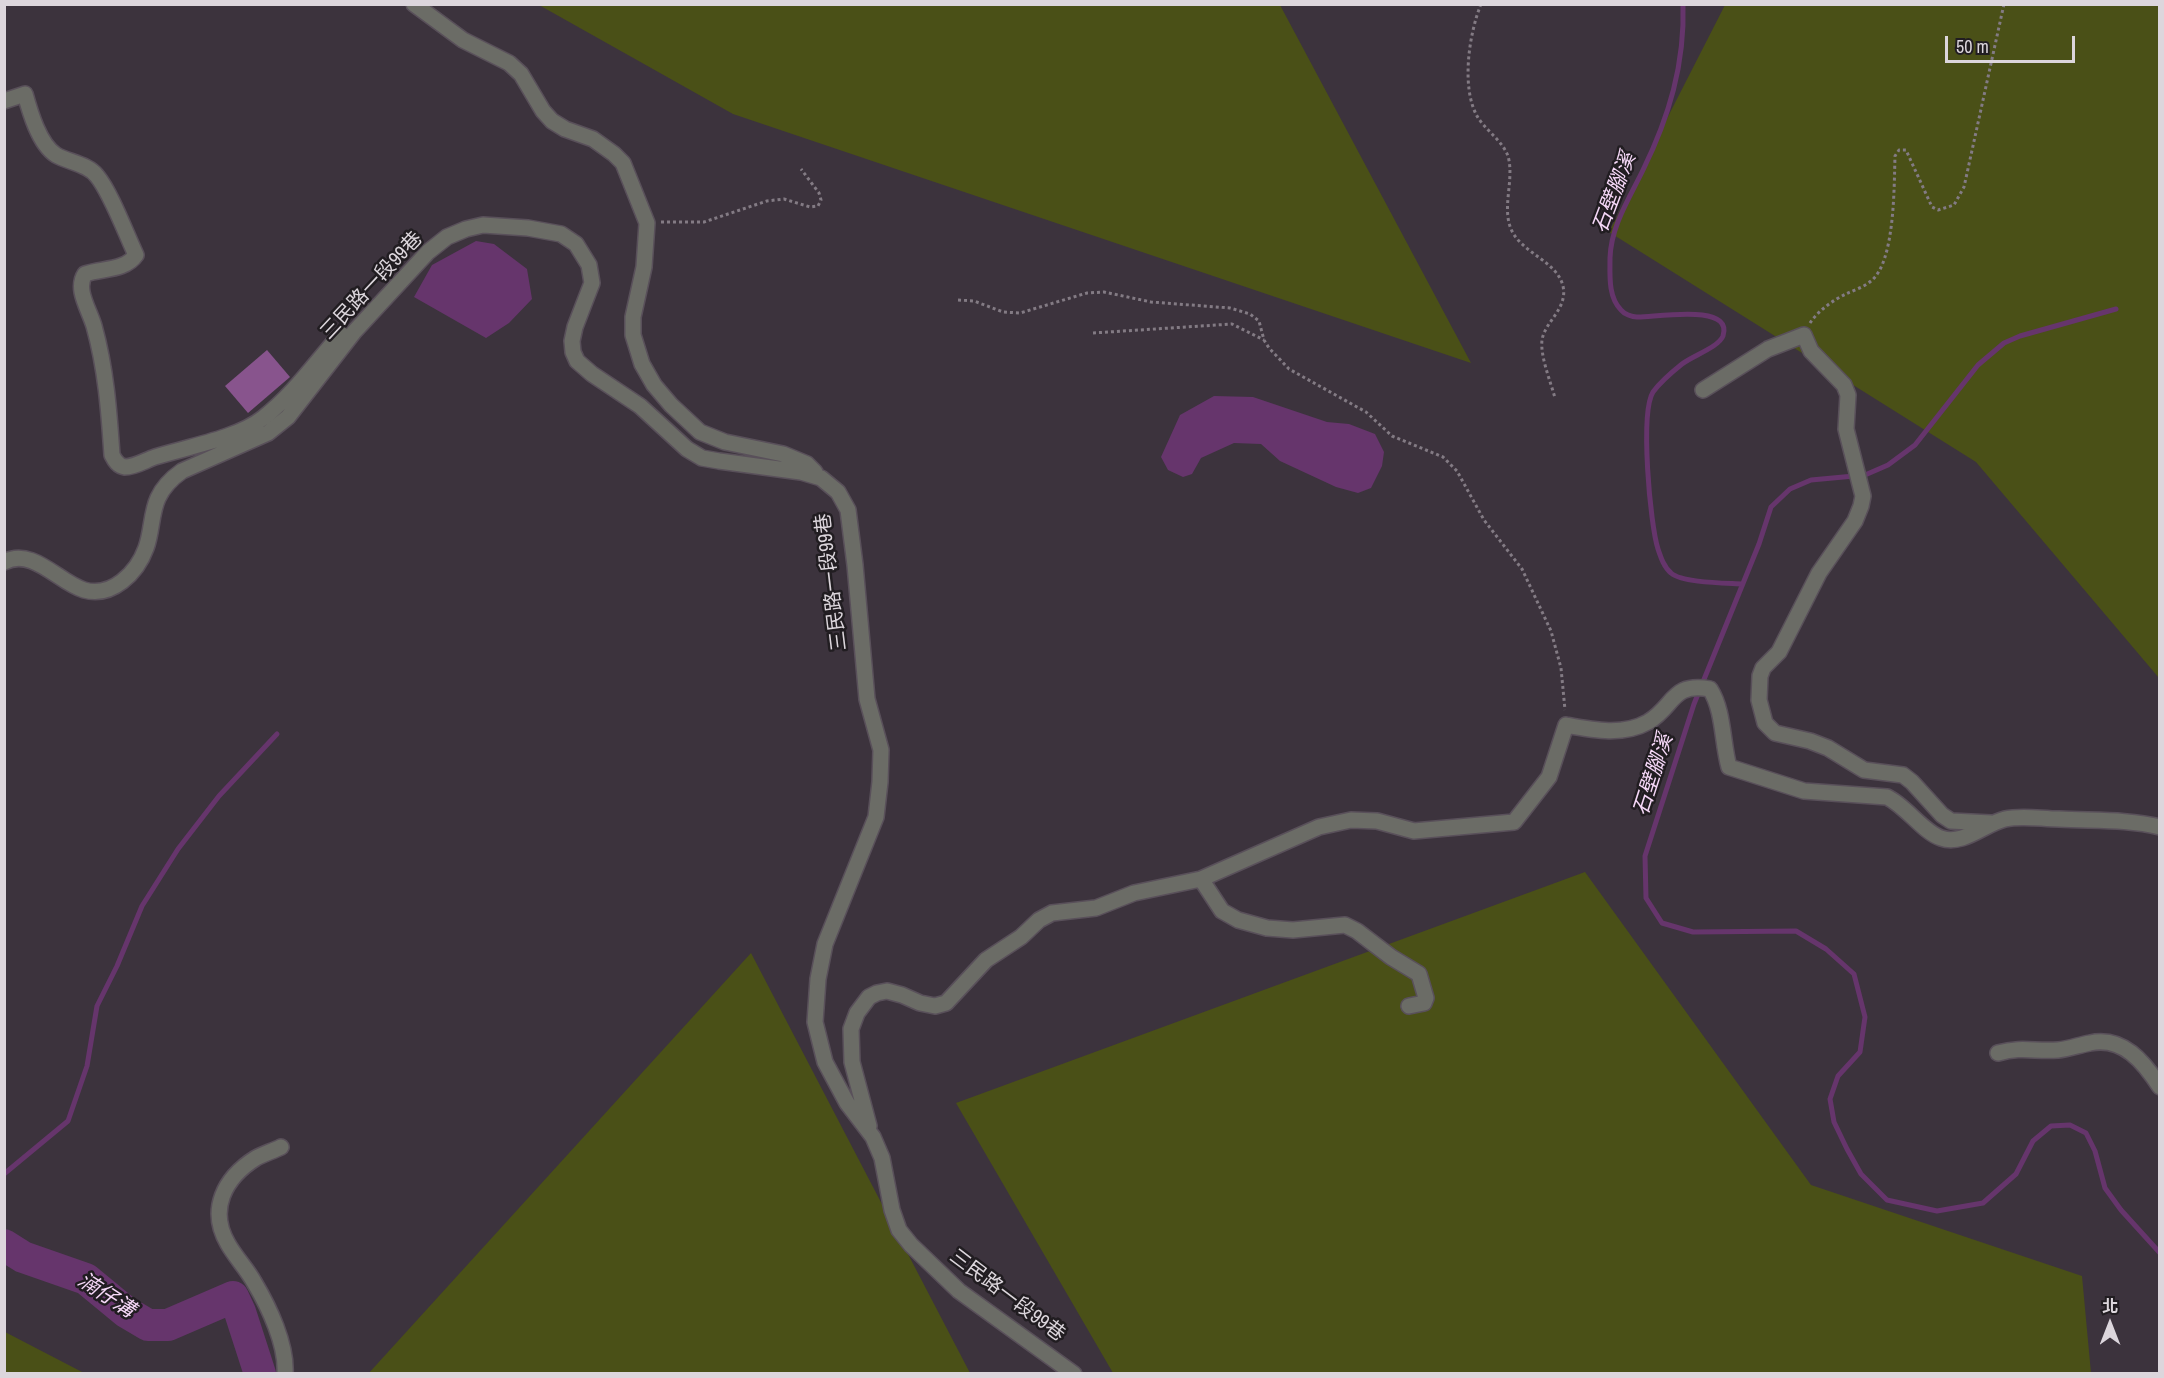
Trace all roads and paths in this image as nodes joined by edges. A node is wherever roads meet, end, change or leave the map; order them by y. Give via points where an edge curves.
1 (414, 4) edge
2 (1481, 4) edge
3 (2004, 4) edge
4 (4, 101) edge
5 (801, 169) dead end
6 (647, 223) junction
7 (958, 300) dead end
8 (368, 316) junction
9 (1093, 333) dead end
10 (1804, 335) junction
11 (1264, 340) junction
12 (1703, 390) dead end
13 (1555, 398) dead end
14 (821, 478) junction
15 (4, 562) edge
16 (1566, 725) junction
17 (1994, 823) junction
18 (2160, 827) edge
19 (1201, 879) junction
20 (1409, 1006) dead end
21 (1998, 1053) dead end
22 (2160, 1087) edge
23 (873, 1137) junction
24 (281, 1147) dead end
25 (285, 1374) edge
26 (1074, 1374) edge

1 - 6 street via 463,40 509,63 521,74 552,121 593,139 614,154 622,163
2 - 13 path via 1471,45 1470,94 1478,117 1507,155 1509,223 1514,235 1551,268 1563,288 1558,313 1542,339
3 - 10 path via 1964,187 1954,205 1938,210 1932,207 1906,150 1899,150 1895,156 1887,250 1879,272 1815,316
4 - 8 street via 25,94 34,126 49,148 96,173 136,255 120,267 85,274 80,287 94,326 107,385 112,455 116,463 133,466 246,429 283,402 343,332
5 - 6 path via 819,193 818,206 784,199 704,222
6 - 14 street via 633,335 654,385 700,432 725,442 783,454 807,464
7 - 11 path via 1020,313 1087,293 1104,292 1151,302 1230,308 1259,321
8 - 14 street, 三民路一段99巷 via 447,237 483,225 561,234 576,244 589,265 592,283 572,341 577,361 640,406 702,458
8 - 15 street, 三民路一段99巷 via 288,417 268,433 170,480 158,497 147,547 121,583 106,590 90,591 36,562 23,558
9 - 11 path via 1232,324
10 - 12 street via 1768,349
10 - 17 street via 1811,351 1844,385 1848,395 1846,429 1863,496 1862,506 1819,573 1779,652 1763,668 1758,700 1765,723 1775,733 1828,748 1864,770 1903,775 1951,820
11 - 16 path via 1288,369 1366,412 1392,436 1443,458 1457,471 1484,520 1522,568 1551,631 1561,668
14 - 23 street, 三民路一段99巷 via 838,492 848,510 867,699 881,750 876,817 825,944 815,1022 825,1062
16 - 17 street via 1598,731 1623,730 1648,722 1682,690 1710,689 1718,705 1729,767 1804,791 1887,797 1940,838 1970,835
16 - 19 street via 1549,777 1514,822 1414,831 1377,821 1351,820 1319,827
17 - 18 street via 2027,818 2130,821
19 - 20 street via 1222,911 1238,920 1267,928 1345,926 1357,931 1419,974 1426,998 1424,1003
19 - 23 street via 1134,893 1096,908 1052,913 986,960 946,1003 935,1006 887,991 869,997 851,1029 852,1062
21 - 22 street via 2023,1048 2055,1051 2103,1041 2122,1045 2149,1070
23 - 26 street, 三民路一段99巷 via 882,1158 898,1230 959,1291
24 - 25 street via 256,1158 233,1178 221,1196 218,1212 228,1244 255,1284 276,1329

